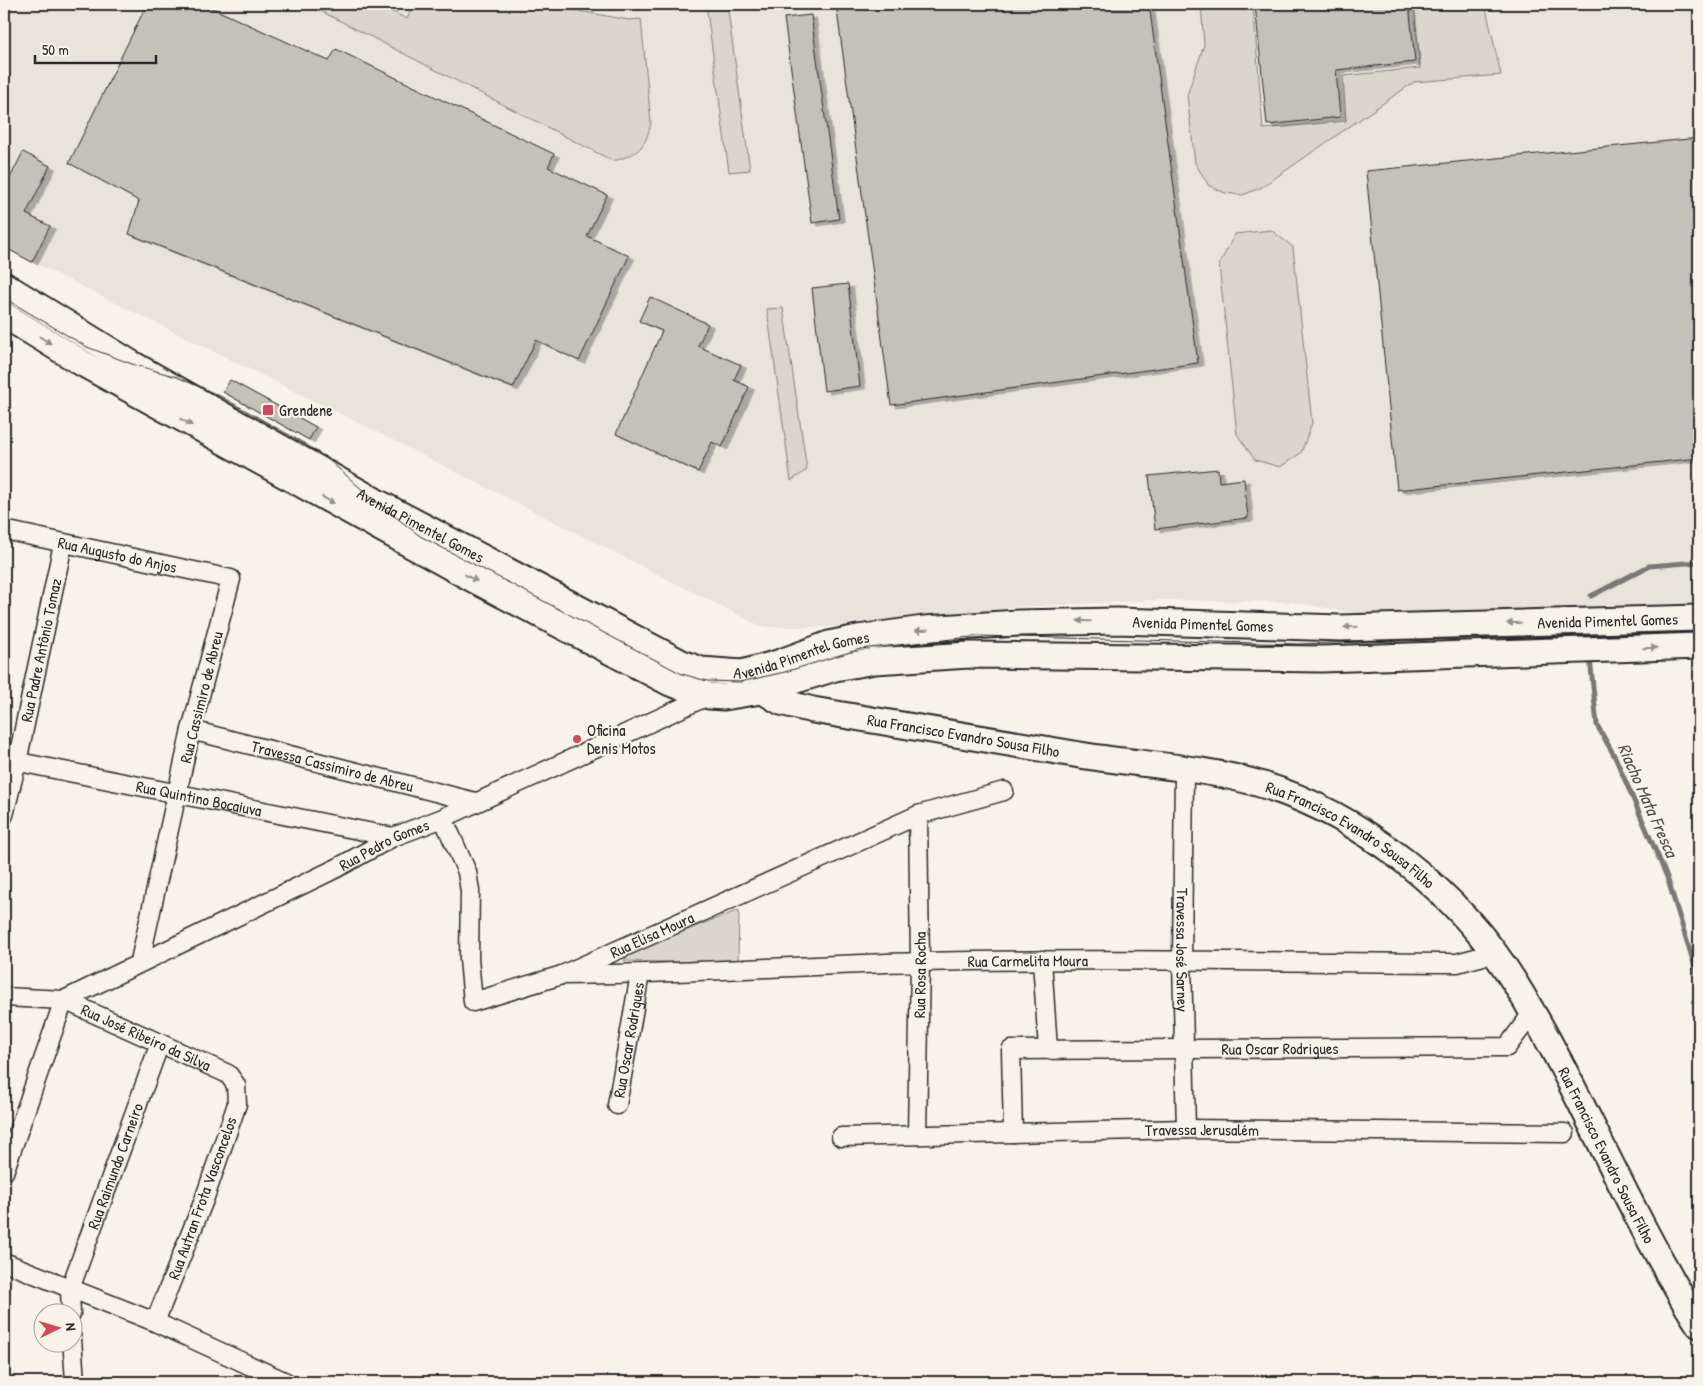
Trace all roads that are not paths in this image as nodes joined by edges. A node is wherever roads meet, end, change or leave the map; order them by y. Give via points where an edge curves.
1 (4, 285) edge
2 (4, 315) edge
3 (4, 530) edge
4 (63, 544) junction
5 (231, 579) joint
6 (1699, 618) edge
7 (1117, 621) junction
8 (1699, 646) edge
9 (1118, 656) junction
10 (736, 673) junction
11 (762, 691) junction
12 (709, 696) junction
13 (192, 730) junction
14 (11, 760) edge
15 (1184, 770) junction
16 (1004, 790) dead end
17 (178, 794) junction
18 (475, 802) junction
19 (4, 815) edge
20 (918, 815) junction
21 (443, 818) junction
22 (393, 837) junction
23 (1494, 953) junction
24 (1042, 960) junction
25 (140, 961) junction
26 (1182, 961) junction
27 (920, 962) junction
28 (640, 974) junction
29 (562, 975) junction
30 (4, 997) edge
31 (64, 1000) junction
32 (1533, 1012) junction
33 (160, 1043) junction
34 (1048, 1048) junction
35 (1184, 1048) junction
36 (228, 1074) joint
37 (617, 1105) dead end
38 (1186, 1129) junction
39 (1013, 1133) junction
40 (1565, 1134) dead end
41 (917, 1135) junction
42 (840, 1137) dead end
43 (4, 1172) edge
44 (4, 1262) edge
45 (70, 1289) junction
46 (71, 1304) edge
47 (155, 1322) junction
48 (1699, 1325) edge
49 (73, 1354) edge
50 (263, 1378) edge
51 (75, 1382) edge
52 (286, 1382) edge

1 - 10 main road, Avenida Pimentel Gomes via 132,364 375,501 682,663 701,670
2 -> 12 main road, Avenida Pimentel Gomes via 90,368 469,578 670,683
3 - 4 street, Rua Augusto do Anjos
4 - 5 street, Rua Augusto do Anjos
4 - 14 street, Rua Padre Antônio Tomaz
5 - 13 street, Rua Cassimiro de Abreu
6 -> 7 main road, Avenida Pimentel Gomes via 1340,628
7 - 9 main road
7 -> 10 main road, Avenida Pimentel Gomes via 924,629 858,638 828,644 778,663
9 -> 8 main road, Avenida Pimentel Gomes via 1322,660
9 - 11 main road, Avenida Pimentel Gomes via 969,655 875,661 835,668
10 - 11 main road, Rua Francisco Evandro Sousa Filho
10 - 12 street
11 - 12 main road, Avenida Pimentel Gomes
11 - 15 main road, Rua Francisco Evandro Sousa Filho via 781,702 813,710
12 - 18 street, Rua Pedro Gomes
13 - 17 street, Rua Cassimiro de Abreu
13 - 18 street, Travessa Cassimiro de Abreu
14 - 17 street, Rua Quintino Bocaiuva
14 - 19 street, Rua Padre Antônio Tomaz
15 - 23 main road, Rua Francisco Evandro Sousa Filho via 1262,785 1318,807 1357,829 1430,883
15 - 26 street, Travessa José Sarney
16 - 20 street, Rua Elisa Moura
17 - 22 street, Rua Quintino Bocaiuva
17 - 25 street, Rua Cassimiro de Abreu
18 - 21 street, Rua Pedro Gomes
20 - 27 street, Rua Rosa Rocha
20 - 29 street, Rua Elisa Moura
21 - 22 street, Rua Pedro Gomes
21 - 29 street, Rua Elisa Moura via 467,872 473,1002
22 - 25 street, Rua Pedro Gomes via 337,868
23 - 26 street, Rua Carmelita Moura via 1456,963
23 - 32 main road, Rua Francisco Evandro Sousa Filho
24 - 26 street, Rua Carmelita Moura
24 - 27 street, Rua Carmelita Moura
24 - 34 street
25 - 31 street, Rua Pedro Gomes
26 - 35 street, Travessa José Sarney
27 - 28 street, Rua Carmelita Moura
27 - 41 street, Rua Rosa Rocha
28 - 29 street, Rua Carmelita Moura
28 - 37 street, Rua Oscar Rodrigues
30 - 31 street
31 - 33 street, Rua José Ribeiro da Silva
31 - 43 street
32 - 35 street, Rua Oscar Rodrigues via 1506,1048
32 - 48 main road, Rua Francisco Evandro Sousa Filho via 1650,1241
33 - 36 street, Rua José Ribeiro da Silva
33 - 45 street, Rua Raimundo Carneiro
34 - 35 street, Rua Oscar Rodrigues
34 - 39 street, Rua Oscar Rodrigues via 1010,1050
35 - 38 street, Travessa José Sarney
36 - 47 street, Rua Autran Frota Vasconcelos via 236,1085 237,1104 204,1200
38 - 39 street, Travessa Jerusalém
38 - 40 street, Travessa Jerusalém
39 - 41 street, Travessa Jerusalém
41 - 42 street, Travessa Jerusalém
44 - 45 street
45 - 46 street
45 - 47 street
47 - 50 street
49 - 51 street
50 - 52 street

